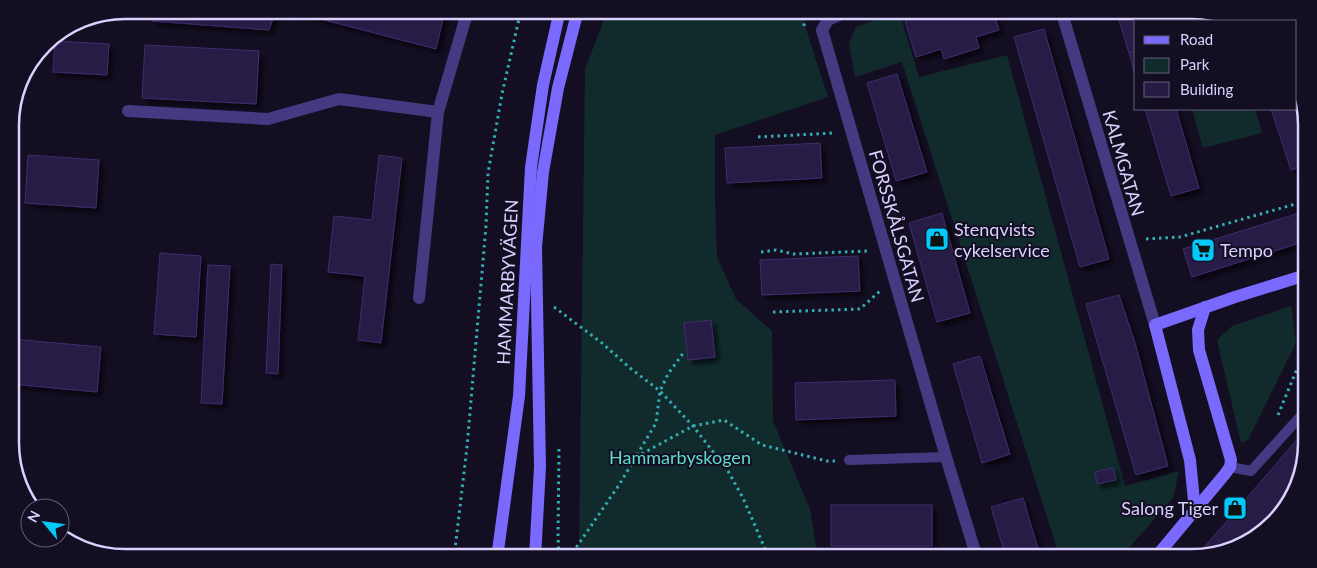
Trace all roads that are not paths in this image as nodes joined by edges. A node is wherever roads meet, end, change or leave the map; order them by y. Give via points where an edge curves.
1 (465, 19) edge
2 (558, 19) edge
3 (576, 19) edge
4 (830, 19) edge
5 (1064, 19) edge
6 (128, 111) dead end
7 (438, 112) junction
8 (1298, 278) edge
9 (419, 298) dead end
10 (1206, 307) junction
11 (1154, 324) junction
12 (1298, 419) edge
13 (946, 457) junction
14 (849, 460) road end
15 (1230, 467) junction
16 (1194, 511) junction
17 (498, 549) edge
18 (535, 549) edge
19 (974, 549) edge
20 (1163, 549) edge

1 - 7 street
2 - 17 main road, HAMMARBYVÄGEN via 543,85 531,166 519,396
3 - 18 main road, HAMMARBYVÄGEN via 558,88 543,172 536,247 540,467
4 - 13 street, FORSSKÅLSGATAN via 822,30
5 - 11 street, KALMGATAN
6 - 7 street via 268,119 338,99
7 - 9 street
8 - 10 main road
10 - 11 main road
10 - 15 main road via 1198,330 1199,350 1231,460
11 - 16 main road via 1190,460
12 - 15 lane via 1251,471
13 - 14 lane
13 - 19 street, FORSSKÅLSGATAN
15 - 16 main road
16 - 20 main road

